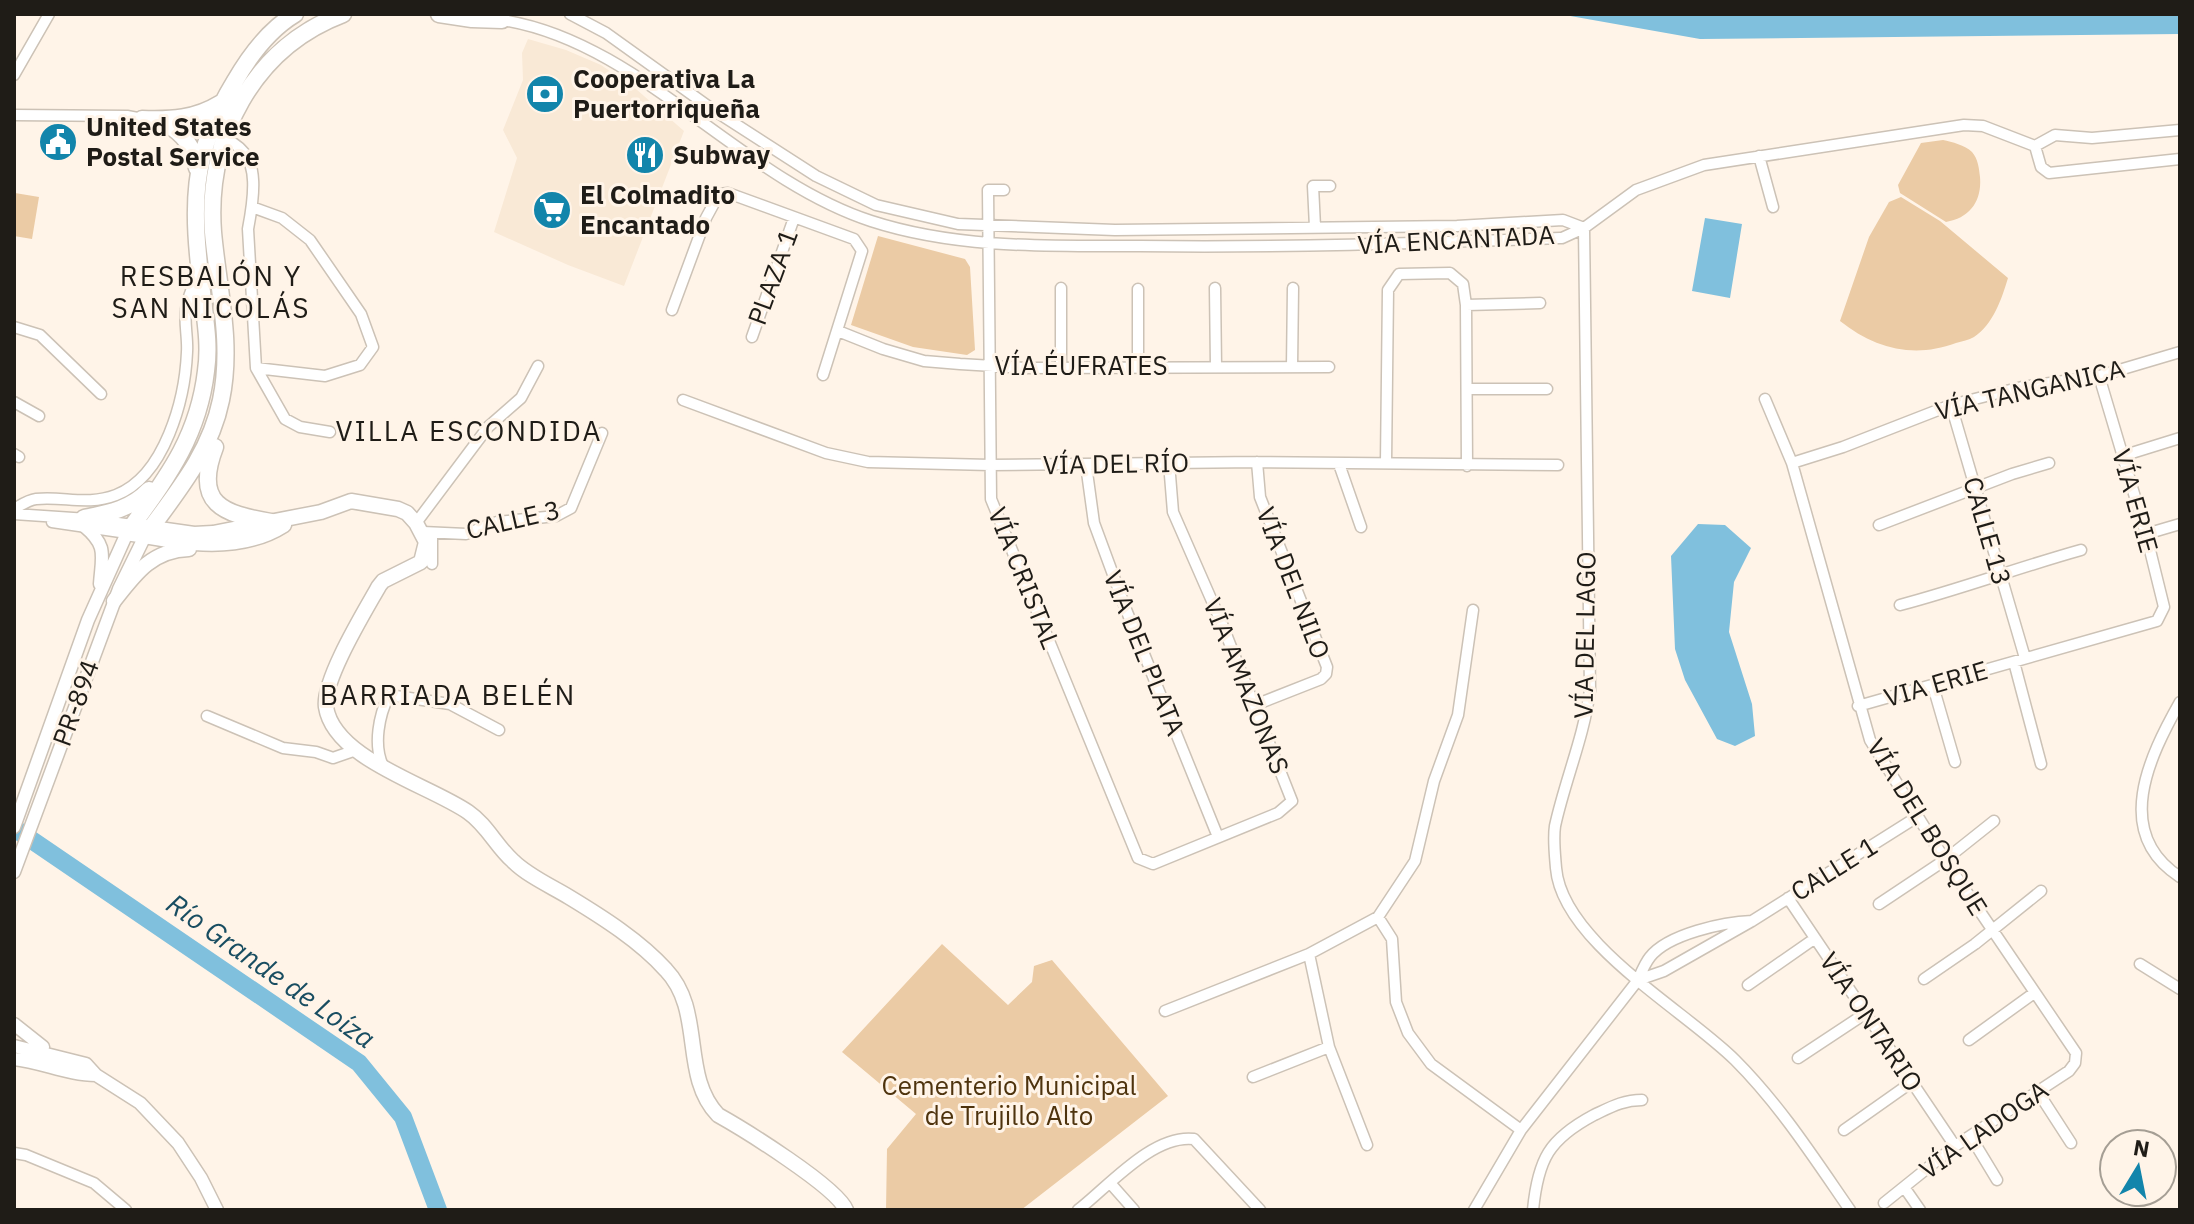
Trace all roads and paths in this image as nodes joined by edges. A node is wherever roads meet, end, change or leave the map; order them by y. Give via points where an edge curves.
1 (49, 14) edge
2 (295, 14) edge
3 (343, 14) edge
4 (439, 14) edge
5 (570, 14) edge
6 (502, 20) joint
7 (14, 75) edge
8 (222, 102) junction
9 (14, 115) edge
10 (142, 119) junction
11 (165, 123) junction
12 (2180, 130) edge
13 (208, 131) junction
14 (224, 138) junction
15 (2035, 146) junction
16 (1759, 156) junction
17 (2180, 159) edge
18 (198, 172) junction
19 (1330, 186) dead end
20 (1004, 190) dead end
21 (252, 207) junction
22 (1773, 207) dead end
23 (794, 218) junction
24 (988, 226) junction
25 (1315, 227) junction
26 (1584, 228) junction
27 (988, 242) junction
28 (199, 268) junction
29 (1061, 288) dead end
30 (1215, 288) dead end
31 (1293, 288) dead end
32 (1138, 289) dead end
33 (1540, 303) dead end
34 (1466, 305) junction
35 (672, 310) dead end
36 (14, 327) edge
37 (838, 331) junction
38 (752, 337) dead end
39 (2180, 352) edge
40 (538, 366) dead end
41 (991, 366) junction
42 (1138, 367) junction
43 (1216, 367) junction
44 (1292, 367) junction
45 (1329, 367) dead end
46 (256, 368) junction
47 (1061, 368) junction
48 (823, 375) dead end
49 (2099, 376) junction
50 (1467, 389) junction
51 (1547, 389) dead end
52 (101, 394) dead end
53 (1765, 399) dead end
54 (221, 400) junction
55 (683, 400) dead end
56 (14, 402) edge
57 (1951, 405) junction
58 (35, 414) dead end
59 (330, 432) dead end
60 (602, 433) dead end
61 (2180, 438) edge
62 (2122, 456) junction
63 (1257, 462) junction
64 (1386, 462) junction
65 (1169, 463) junction
66 (1792, 463) junction
67 (2049, 463) dead end
68 (1339, 464) junction
69 (990, 465) junction
70 (1086, 465) junction
71 (1558, 465) dead end
72 (1467, 466) junction
73 (173, 468) junction
74 (1974, 490) junction
75 (14, 514) edge
76 (298, 517) junction
77 (84, 522) junction
78 (271, 522) junction
79 (2180, 524) edge
80 (1879, 525) dead end
81 (1361, 527) dead end
82 (424, 529) junction
83 (139, 530) junction
84 (2146, 534) junction
85 (200, 545) junction
86 (2081, 550) dead end
87 (432, 564) dead end
88 (1999, 573) junction
89 (99, 592) junction
90 (114, 601) junction
91 (1900, 605) dead end
92 (1473, 610) dead end
93 (2019, 660) junction
94 (1933, 686) junction
95 (2180, 702) edge
96 (1255, 705) junction
97 (1858, 706) junction
98 (207, 716) dead end
99 (499, 730) dead end
100 (356, 750) junction
101 (1955, 762) dead end
102 (2041, 764) dead end
103 (383, 766) junction
104 (1917, 817) junction
105 (1994, 821) dead end
106 (14, 827) edge
107 (1218, 837) junction
108 (1945, 860) junction
109 (1145, 861) joint
110 (14, 872) edge
111 (2180, 877) edge
112 (2041, 891) dead end
113 (1788, 898) junction
114 (1879, 904) dead end
115 (1378, 917) junction
116 (1752, 921) junction
117 (1992, 930) junction
118 (1814, 939) junction
119 (1309, 954) junction
120 (2140, 964) dead end
121 (1924, 979) dead end
122 (1638, 980) junction
123 (1748, 985) dead end
124 (2180, 989) edge
125 (2034, 993) junction
126 (1165, 1011) dead end
127 (1866, 1013) junction
128 (14, 1024) edge
129 (1969, 1040) dead end
130 (14, 1046) edge
131 (1329, 1047) junction
132 (2076, 1053) joint
133 (57, 1054) junction
134 (1798, 1058) dead end
135 (14, 1059) edge
136 (96, 1075) junction
137 (1253, 1077) dead end
138 (1912, 1082) junction
139 (2038, 1092) junction
140 (1642, 1100) dead end
141 (1521, 1130) junction
142 (1844, 1130) dead end
143 (1971, 1137) junction
144 (2071, 1143) dead end
145 (1367, 1145) dead end
146 (1955, 1146) junction
147 (14, 1153) edge
148 (1997, 1180) dead end
149 (1111, 1184) junction
150 (1904, 1187) junction
151 (1884, 1203) dead end
152 (126, 1210) edge
153 (217, 1210) edge
154 (846, 1210) edge
155 (1078, 1210) edge
156 (1134, 1210) edge
157 (1260, 1210) edge
158 (1474, 1210) edge
159 (1533, 1210) edge
160 (1850, 1210) edge
161 (1920, 1210) edge

1 - 7 street
2 - 8 main road via 262,43
3 - 14 main road via 295,39 259,73
4 - 6 main road
5 - 24 street, VÍA ENCANTADA via 816,176 876,205
6 - 27 street, VÍA ENCANTADA via 547,32 599,56 808,193 870,221
8 - 10 main road via 190,117
8 - 13 main road
9 - 10 street
10 - 11 street
11 - 13 street
11 - 18 main road via 190,145
12 - 15 street via 2092,138 2055,135
13 - 14 street
13 - 18 main road
14 - 21 street via 252,165
14 - 54 main road via 213,214 227,333
15 - 16 street via 1983,126 1964,125
15 - 17 street via 2041,167 2049,173
16 - 22 street
16 - 26 street via 1704,165 1636,190
18 - 28 main road
19 - 25 street via 1313,186
20 - 24 street, VÍA CRISTAL via 988,190
21 - 46 street via 248,229
21 - 46 street via 282,218 310,240 361,314 373,347 360,365 325,376
23 - 35 street via 719,194
23 - 37 street via 854,239 862,251
23 - 38 street, PLAZA 1
24 - 25 street, VÍA ENCANTADA
24 - 27 street, VÍA CRISTAL
25 - 26 street, VÍA ENCANTADA via 1563,220
26 - 27 street, VÍA ENCANTADA via 1562,238 1396,245
26 - 122 street, VÍA DEL LAGO via 1590,690 1555,828 1556,873 1586,933
27 - 41 street, VÍA CRISTAL
28 - 73 main road via 206,373 191,434
28 - 75 street via 186,309 180,401 165,441 143,475 102,499 37,499
29 - 47 street
30 - 43 street
31 - 44 street
32 - 42 street
33 - 34 street
34 - 50 street
34 - 64 street via 1463,284 1450,273 1399,274 1388,290
36 - 52 street via 40,335
37 - 41 street, VÍA ÉUFRATES via 924,361
37 - 48 street
39 - 49 street, VÍA TANGANICA
40 - 82 street via 521,398 488,427
41 - 47 street, VÍA ÉUFRATES
41 - 69 street, VÍA CRISTAL
42 - 43 street, VÍA ÉUFRATES
42 - 47 street, VÍA ÉUFRATES
43 - 44 street, VÍA ÉUFRATES
44 - 45 street, VÍA ÉUFRATES
46 - 59 street via 285,419
49 - 57 street, VÍA TANGANICA via 2022,387
49 - 62 street, VÍA ERIE
50 - 51 street
50 - 72 street
53 - 66 street, VÍA DEL BOSQUE
54 - 78 main road via 225,413 207,474 209,489 220,508
54 - 83 main road via 199,460
55 - 69 street, VÍA DEL RÍO via 826,453 868,462
56 - 58 street
57 - 66 street, VÍA TANGANICA
57 - 74 street, CALLE 13
60 - 82 street, CALLE 3 via 571,508 556,516 497,522 466,534
61 - 62 street
62 - 84 street, VÍA ERIE
63 - 65 street, VÍA DEL RÍO
63 - 68 street, VÍA DEL RÍO
63 - 96 street, VÍA DEL NILO via 1260,497 1327,667 1321,679
64 - 68 street, VÍA DEL RÍO
64 - 72 street, VÍA DEL RÍO
65 - 70 street, VÍA DEL RÍO
65 - 96 street, VÍA AMAZONAS via 1173,512
66 - 97 street, VÍA DEL BOSQUE
67 - 74 street
68 - 81 street
69 - 70 street, VÍA DEL RÍO
69 - 109 street, VÍA CRISTAL via 991,499 999,521 1138,858
70 - 107 street, VÍA DEL PLATA via 1094,523
71 - 72 street, VÍA DEL RÍO
73 - 77 main road via 162,472 136,502
73 - 83 main road
74 - 80 street
74 - 88 street, CALLE 13
75 - 77 street
76 - 78 main road
76 - 82 main road via 351,501 398,509
76 - 85 main road via 275,531
77 - 83 street
77 - 89 street via 103,550
78 - 83 main road via 202,534
79 - 84 street
82 - 87 street
82 - 100 main road via 421,562 379,586 327,691 326,711 333,728
83 - 85 main road
83 - 89 street, PR-894 / PR-894
83 - 90 street, PR-894 / PR-894
84 - 93 street, VÍA ERIE via 2164,607 2157,621
85 - 90 main road via 154,557
86 - 88 street
88 - 91 street
88 - 93 street, CALLE 13
89 - 106 street, PR-894 / PR-894
90 - 110 street, PR-894 / PR-894
92 - 115 street via 1458,715 1434,781 1415,861
93 - 94 street, VIA ERIE
93 - 102 street, CALLE 13
94 - 97 street, VIA ERIE
94 - 101 street
95 - 111 street via 2143,779 2142,808 2148,839 2164,867
96 - 107 street, VÍA AMAZONAS via 1292,801 1278,813
97 - 104 street, VÍA DEL BOSQUE via 1870,740
98 - 100 street via 283,748 333,758
99 - 103 street via 450,704 389,695 380,712
100 - 103 main road
103 - 154 main road via 467,811 513,862 590,910 668,971 686,1003 693,1058 711,1107 814,1180
104 - 108 street, VÍA DEL BOSQUE
104 - 113 street, CALLE 1
105 - 108 street
107 - 109 street, VÍA AMAZONAS via 1153,864
108 - 114 street
108 - 117 street, VÍA DEL BOSQUE
112 - 117 street
113 - 116 street, CALLE 1
113 - 118 street, VÍA ONTARIO
115 - 119 street
115 - 141 street via 1392,939 1396,1002 1408,1033 1431,1064
116 - 122 street, CALLE 1
116 - 122 street, CALLE 1 via 1713,925 1663,946
117 - 121 street
117 - 125 street, VÍA DEL BOSQUE
118 - 123 street
118 - 127 street, VÍA ONTARIO
119 - 126 street
119 - 131 street
120 - 124 street
122 - 141 street
122 - 160 street, VÍA DEL LAGO via 1734,1059 1787,1118
125 - 129 street
125 - 132 street, VÍA DEL BOSQUE
127 - 134 street
127 - 138 street, VÍA ONTARIO
128 - 133 street
130 - 133 street
131 - 137 street
131 - 145 street
132 - 139 street, VÍA LADOGA via 2069,1071
133 - 136 street via 86,1064
135 - 136 street
136 - 153 street via 140,1103 178,1143
138 - 142 street
138 - 146 street, VÍA ONTARIO
139 - 143 street, VÍA LADOGA
139 - 144 street
140 - 159 street via 1624,1100 1566,1131 1548,1151
141 - 158 street
143 - 146 street, VÍA LADOGA
143 - 148 street
146 - 150 street, VÍA LADOGA
147 - 152 street via 94,1183
149 - 155 street
149 - 156 street
149 - 157 street via 1140,1156 1183,1137 1194,1139
150 - 151 street, VÍA LADOGA
150 - 161 street

